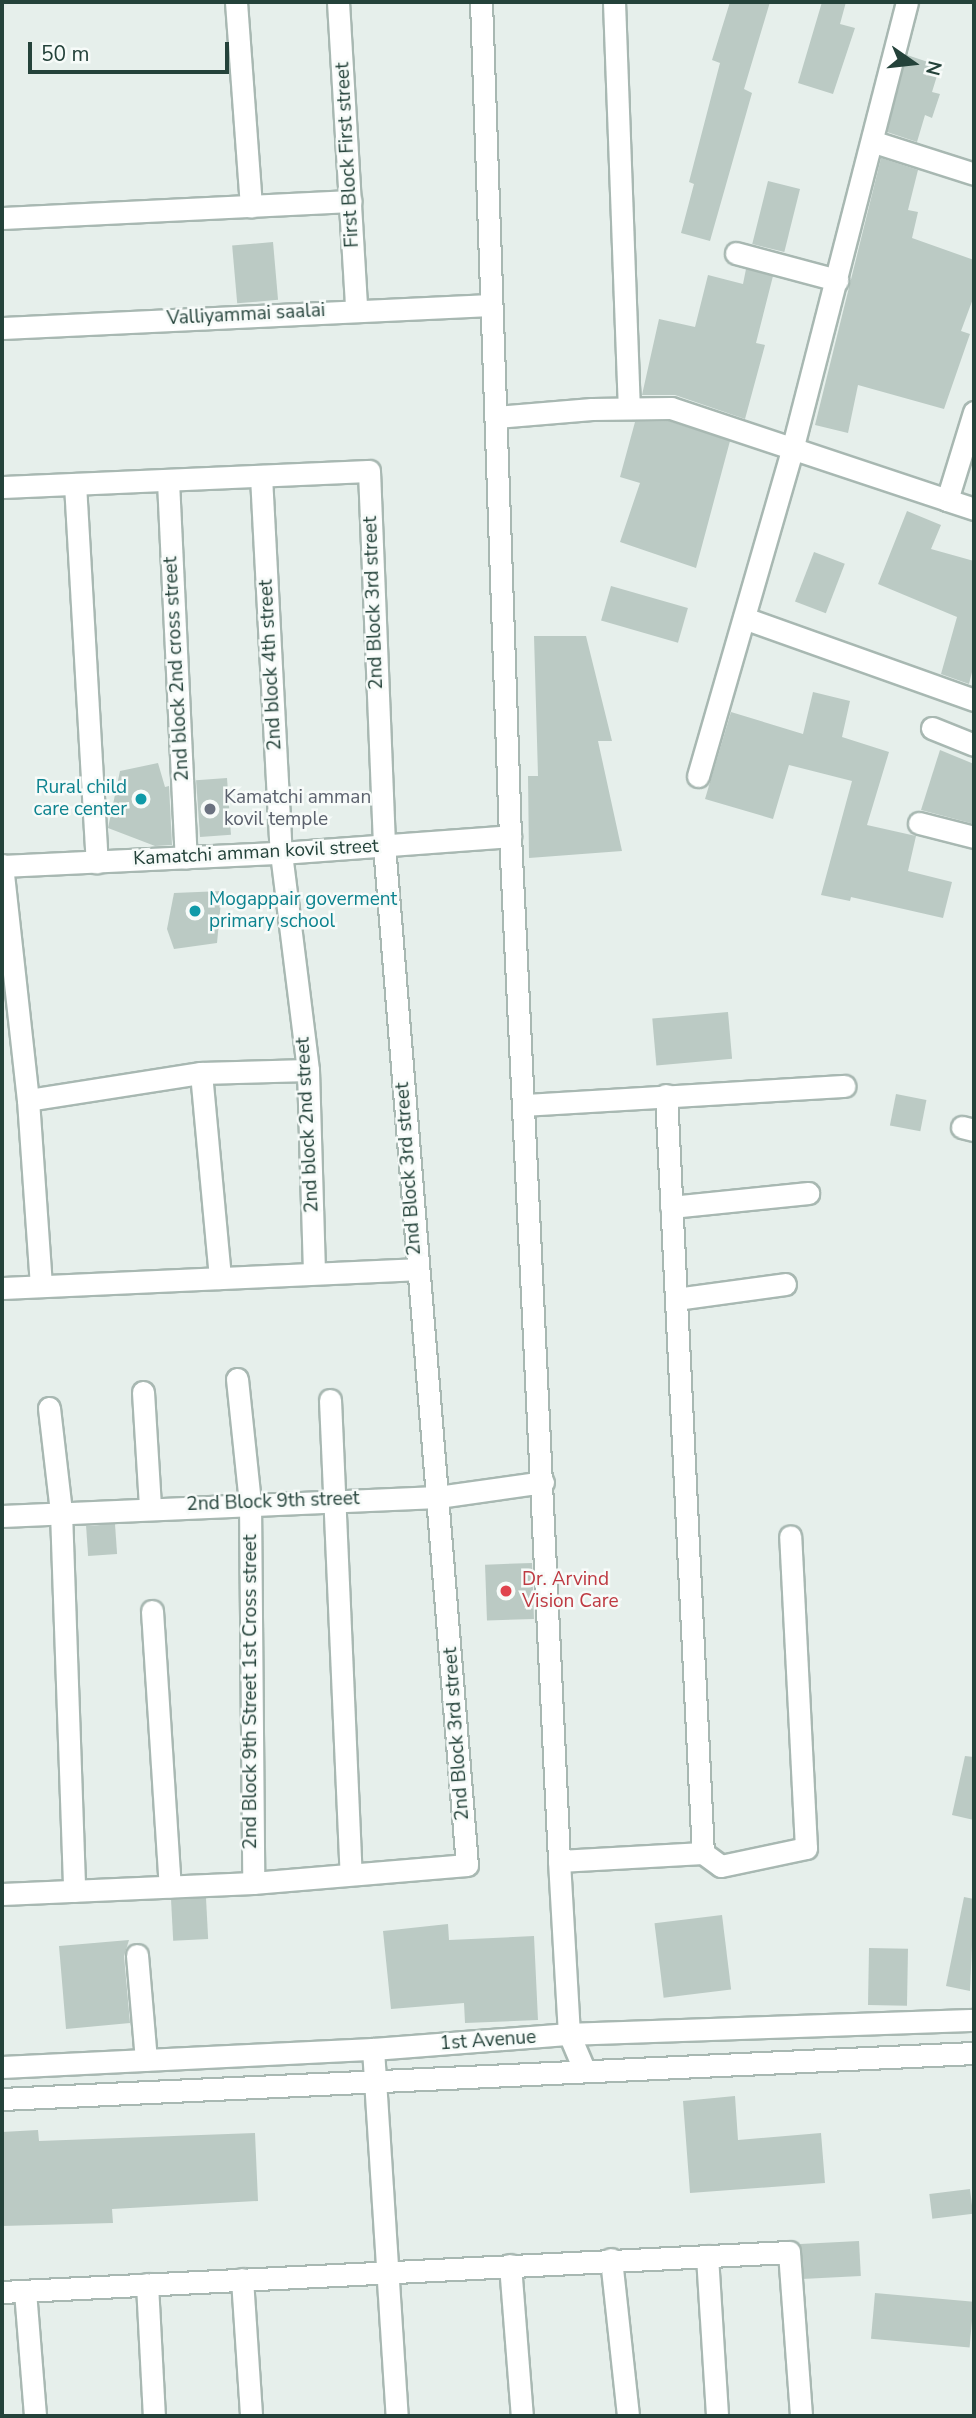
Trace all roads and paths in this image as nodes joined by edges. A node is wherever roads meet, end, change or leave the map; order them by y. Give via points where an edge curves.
1 (236, 2) edge
2 (338, 2) edge
3 (481, 2) edge
4 (614, 2) edge
5 (907, 2) edge
6 (874, 142) junction
7 (974, 174) edge
8 (351, 201) junction
9 (251, 206) junction
10 (2, 218) edge
11 (736, 253) dead end
12 (837, 280) junction
13 (490, 305) junction
14 (356, 309) junction
15 (2, 328) edge
16 (629, 408) junction
17 (974, 412) edge
18 (496, 417) junction
19 (793, 446) junction
20 (261, 476) junction
21 (167, 481) junction
22 (75, 484) junction
23 (2, 487) edge
24 (947, 500) junction
25 (974, 509) edge
26 (744, 618) junction
27 (974, 701) edge
28 (932, 728) dead end
29 (974, 745) edge
30 (698, 776) dead end
31 (919, 823) dead end
32 (510, 836) junction
33 (974, 837) edge
34 (384, 845) junction
35 (281, 853) junction
36 (186, 858) junction
37 (97, 862) junction
38 (2, 866) edge
39 (308, 1070) junction
40 (201, 1073) junction
41 (844, 1086) dead end
42 (666, 1095) junction
43 (28, 1100) junction
44 (524, 1105) junction
45 (808, 1193) dead end
46 (671, 1207) junction
47 (416, 1269) junction
48 (314, 1273) junction
49 (220, 1278) junction
50 (41, 1284) junction
51 (785, 1284) dead end
52 (2, 1288) edge
53 (676, 1299) junction
54 (237, 1379) dead end
55 (144, 1392) dead end
56 (330, 1401) dead end
57 (49, 1408) dead end
58 (543, 1482) junction
59 (438, 1497) junction
60 (335, 1499) junction
61 (250, 1502) junction
62 (150, 1508) junction
63 (61, 1512) junction
64 (2, 1516) edge
65 (790, 1536) dead end
66 (152, 1611) dead end
67 (704, 1853) junction
68 (559, 1861) junction
69 (351, 1874) junction
70 (253, 1882) junction
71 (170, 1886) junction
72 (74, 1891) junction
73 (2, 1894) edge
74 (137, 1955) dead end
75 (974, 2020) edge
76 (569, 2034) junction
77 (373, 2049) junction
78 (974, 2053) edge
79 (146, 2060) junction
80 (2, 2067) edge
81 (584, 2070) junction
82 (374, 2080) junction
83 (2, 2099) edge
84 (707, 2256) junction
85 (612, 2259) junction
86 (510, 2265) junction
87 (387, 2271) junction
88 (242, 2279) junction
89 (147, 2284) junction
90 (25, 2291) junction
91 (2, 2292) edge
92 (35, 2416) edge
93 (154, 2416) edge
94 (251, 2416) edge
95 (397, 2416) edge
96 (523, 2416) edge
97 (628, 2416) edge
98 (717, 2416) edge
99 (801, 2416) edge

1 - 9 street
2 - 8 street, First Block First street
3 - 13 street
4 - 16 street
5 - 6 street
6 - 7 street
6 - 12 street
8 - 9 street
8 - 14 street, First Block First street
9 - 10 street
11 - 12 street
12 - 19 street
13 - 14 street, Valliyammai saalai
13 - 18 street
14 - 15 street, Valliyammai saalai
16 - 18 street
16 - 19 street via 671,408
17 - 24 street
18 - 32 street
19 - 24 street
19 - 26 street
20 - 21 street
20 - 34 street, 2nd Block 3rd street via 369,471
20 - 35 street, 2nd block 4th street
21 - 22 street
21 - 36 street, 2nd block 2nd cross street
22 - 23 street
22 - 37 street
24 - 25 street
26 - 27 street
26 - 30 street
28 - 29 street
31 - 33 street
32 - 34 street, Kamatchi amman kovil street
32 - 44 street
34 - 35 street, Kamatchi amman kovil street
34 - 47 street, 2nd Block 3rd street
35 - 36 street, Kamatchi amman kovil street
35 - 39 street, 2nd block 2nd street
36 - 37 street, Kamatchi amman kovil street
37 - 38 street, Kamatchi amman kovil street
38 - 43 street
39 - 40 street
39 - 48 street, 2nd block 2nd street
40 - 43 street
40 - 49 street
41 - 42 street
42 - 44 street
42 - 46 street
43 - 50 street
44 - 58 street
45 - 46 street
46 - 53 street
47 - 48 street
47 - 59 street, 2nd Block 3rd street
48 - 49 street
49 - 50 street
50 - 52 street
51 - 53 street
53 - 67 street
54 - 61 street, 2nd Block 9th Street 1st Cross street
55 - 62 street
56 - 60 street
57 - 63 street
58 - 59 street, 2nd Block 9th street
58 - 68 street
59 - 60 street, 2nd Block 9th street
59 - 69 street, 2nd Block 3rd street via 467,1865
60 - 61 street, 2nd Block 9th street
60 - 69 street
61 - 62 street, 2nd Block 9th street
61 - 70 street, 2nd Block 9th Street 1st Cross street
62 - 63 street, 2nd Block 9th street
63 - 64 street, 2nd Block 9th street
63 - 72 street
65 - 67 street via 806,1848 721,1866
66 - 71 street
67 - 68 street
68 - 76 street
69 - 70 street
70 - 71 street
71 - 72 street
72 - 73 street
74 - 79 street
75 - 76 street, 1st Avenue
76 - 77 street, 1st Avenue
76 - 81 street
77 - 79 street, 1st Avenue
77 - 82 street
78 - 81 street, 1st Avenue
79 - 80 street, 1st Avenue
81 - 82 street, 1st Avenue
82 - 83 street, 1st Avenue
82 - 87 street
84 - 85 street
84 - 98 street
84 - 99 street via 789,2252
85 - 86 street
85 - 97 street
86 - 87 street
86 - 96 street
87 - 88 street
87 - 95 street
88 - 89 street
88 - 94 street
89 - 90 street
89 - 93 street
90 - 91 street
90 - 92 street

